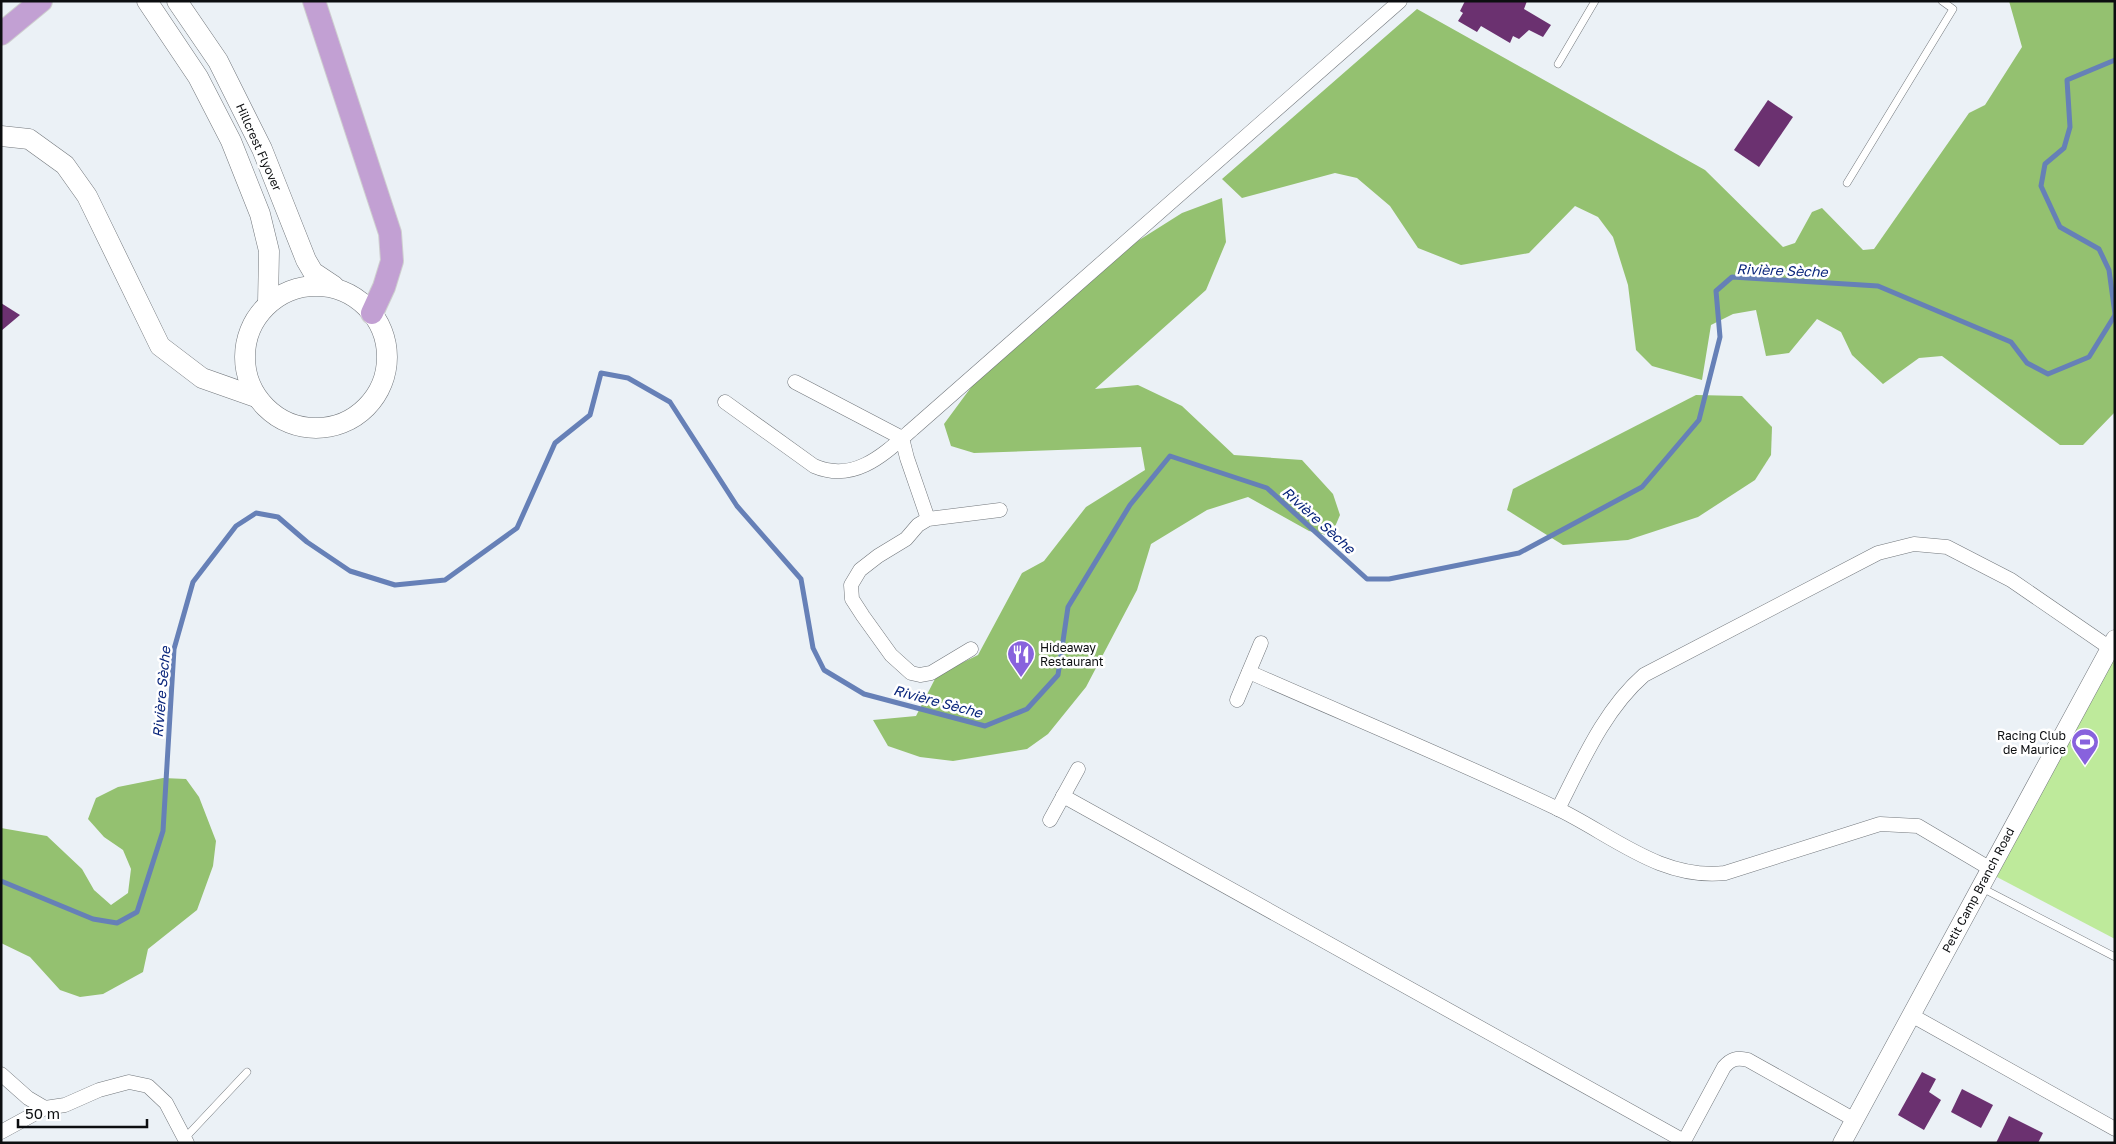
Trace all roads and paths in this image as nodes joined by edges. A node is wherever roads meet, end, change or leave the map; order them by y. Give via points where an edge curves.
1 (41, 1) edge
2 (148, 1) edge
3 (177, 1) edge
4 (314, 1) edge
5 (1595, 1) edge
6 (1942, 1) edge
7 (1391, 3) edge
8 (1, 34) edge
9 (1558, 64) dead end
10 (1, 136) edge
11 (1846, 183) dead end
12 (338, 289) junction
13 (268, 304) junction
14 (372, 313) junction
15 (795, 382) dead end
16 (256, 397) junction
17 (725, 402) dead end
18 (902, 438) junction
19 (1000, 510) dead end
20 (928, 519) junction
21 (1261, 643) dead end
22 (2112, 644) edge
23 (971, 650) dead end
24 (1248, 672) junction
25 (1237, 700) dead end
26 (1078, 769) dead end
27 (1063, 796) junction
28 (1558, 809) junction
29 (1050, 820) dead end
30 (1989, 868) junction
31 (1979, 887) junction
32 (2115, 957) edge
33 (1911, 1015) junction
34 (247, 1072) dead end
35 (1, 1074) edge
36 (45, 1108) junction
37 (1855, 1120) junction
38 (2115, 1130) edge
39 (1, 1132) edge
40 (186, 1140) edge
41 (1684, 1142) edge
42 (1842, 1143) edge

1 - 8 highway
2 - 13 main road, Hillcrest Flyover via 198,77 231,141 260,214 268,251
3 - 12 main road, Hillcrest Flyover via 218,61 258,140 306,260 313,272
4 - 14 highway via 390,233 392,261
5 - 9 lane
6 - 11 lane via 1952,9
7 - 18 street
10 - 16 main road via 29,139 65,165 87,196 160,346 202,378
12 - 13 main road via 301,287 283,293
12 - 14 main road via 356,298
13 - 16 main road via 252,324 244,348 246,374
14 - 16 main road via 384,336 387,361 381,386 367,408 354,418 322,430 297,427 274,416
15 - 18 street
17 - 18 street via 814,466 828,472 856,469 871,462
18 - 20 street
19 - 20 street
20 - 23 street via 906,539 860,570 851,584 852,599 891,655 911,673 931,673
21 - 24 street
22 - 28 street via 2011,580 1947,547 1914,544 1878,553 1644,675 1621,698 1604,724
22 - 30 street, Petit Camp Branch Road
24 - 25 street
24 - 28 street
26 - 27 street
27 - 29 street
27 - 41 street
28 - 30 street via 1656,863 1687,872 1714,874 1738,870 1880,824 1918,826
30 - 31 street, Petit Camp Branch Road
31 - 32 lane
31 - 33 street, Petit Camp Branch Road
33 - 37 street, Petit Camp Branch Road
33 - 38 street
34 - 40 lane
35 - 36 street
36 - 39 street
36 - 40 street via 64,1105 129,1082 148,1086 166,1103
37 - 41 street via 1748,1060 1735,1058 1724,1067
37 - 42 street, Petit Camp Branch Road

